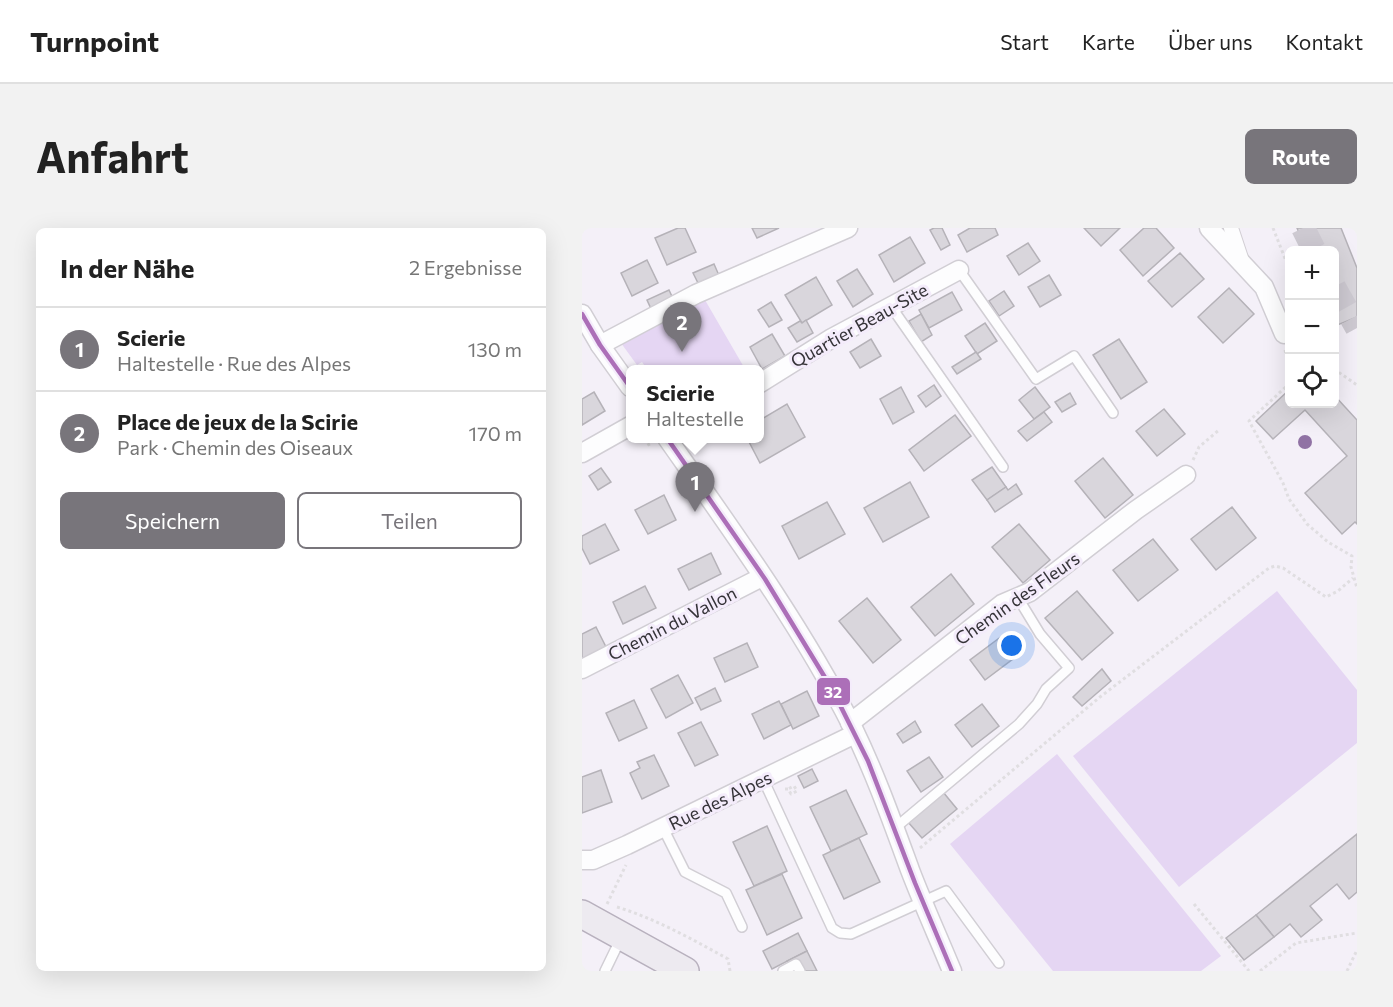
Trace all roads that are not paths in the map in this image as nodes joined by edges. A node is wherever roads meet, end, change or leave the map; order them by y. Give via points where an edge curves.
1 (848, 228) edge
2 (1209, 228) edge
3 (1231, 228) edge
4 (1244, 265) junction
5 (959, 270) joint
6 (890, 305) junction
7 (582, 314) edge
8 (1284, 334) road end
9 (600, 345) junction
10 (764, 380) edge
11 (626, 381) edge
12 (1113, 413) dead end
13 (626, 428) edge
14 (671, 443) edge
15 (582, 453) edge
16 (1003, 467) dead end
17 (1186, 475) dead end
18 (762, 577) junction
19 (1018, 598) junction
20 (582, 669) edge
21 (853, 729) junction
22 (766, 785) junction
23 (663, 828) junction
24 (895, 828) junction
25 (582, 860) edge
26 (923, 903) junction
27 (590, 907) edge
28 (742, 927) dead end
29 (622, 935) junction
30 (999, 963) dead end
31 (605, 971) edge
32 (685, 971) edge
33 (783, 971) edge
34 (800, 971) edge
35 (952, 971) edge

1 - 9 street via 696,294
2 - 4 street
3 - 4 street
4 - 8 street via 1264,287
5 - 6 street, Quartier Beau-Site
5 - 12 lane via 1036,379 1074,356
6 - 10 street, Quartier Beau-Site
6 - 16 lane
7 - 9 street
9 - 11 street
13 - 15 street
14 - 18 street
17 - 19 street, Chemin des Fleurs
18 - 20 street, Chemin du Vallon
18 - 21 street via 814,658
19 - 21 street, Chemin des Fleurs via 1002,604
19 - 24 lane via 1040,634 1069,668 1046,689 1019,724
21 - 22 street, Rue des Alpes
21 - 24 street
22 - 23 street, Rue des Alpes
22 - 26 lane via 832,928 851,934
23 - 25 street, Rue des Alpes via 593,860
23 - 28 lane via 685,872 726,894
24 - 26 street
26 - 30 lane via 946,891
26 - 35 street
27 - 29 main road
29 - 31 lane
29 - 32 main road
33 - 34 lane via 796,964

